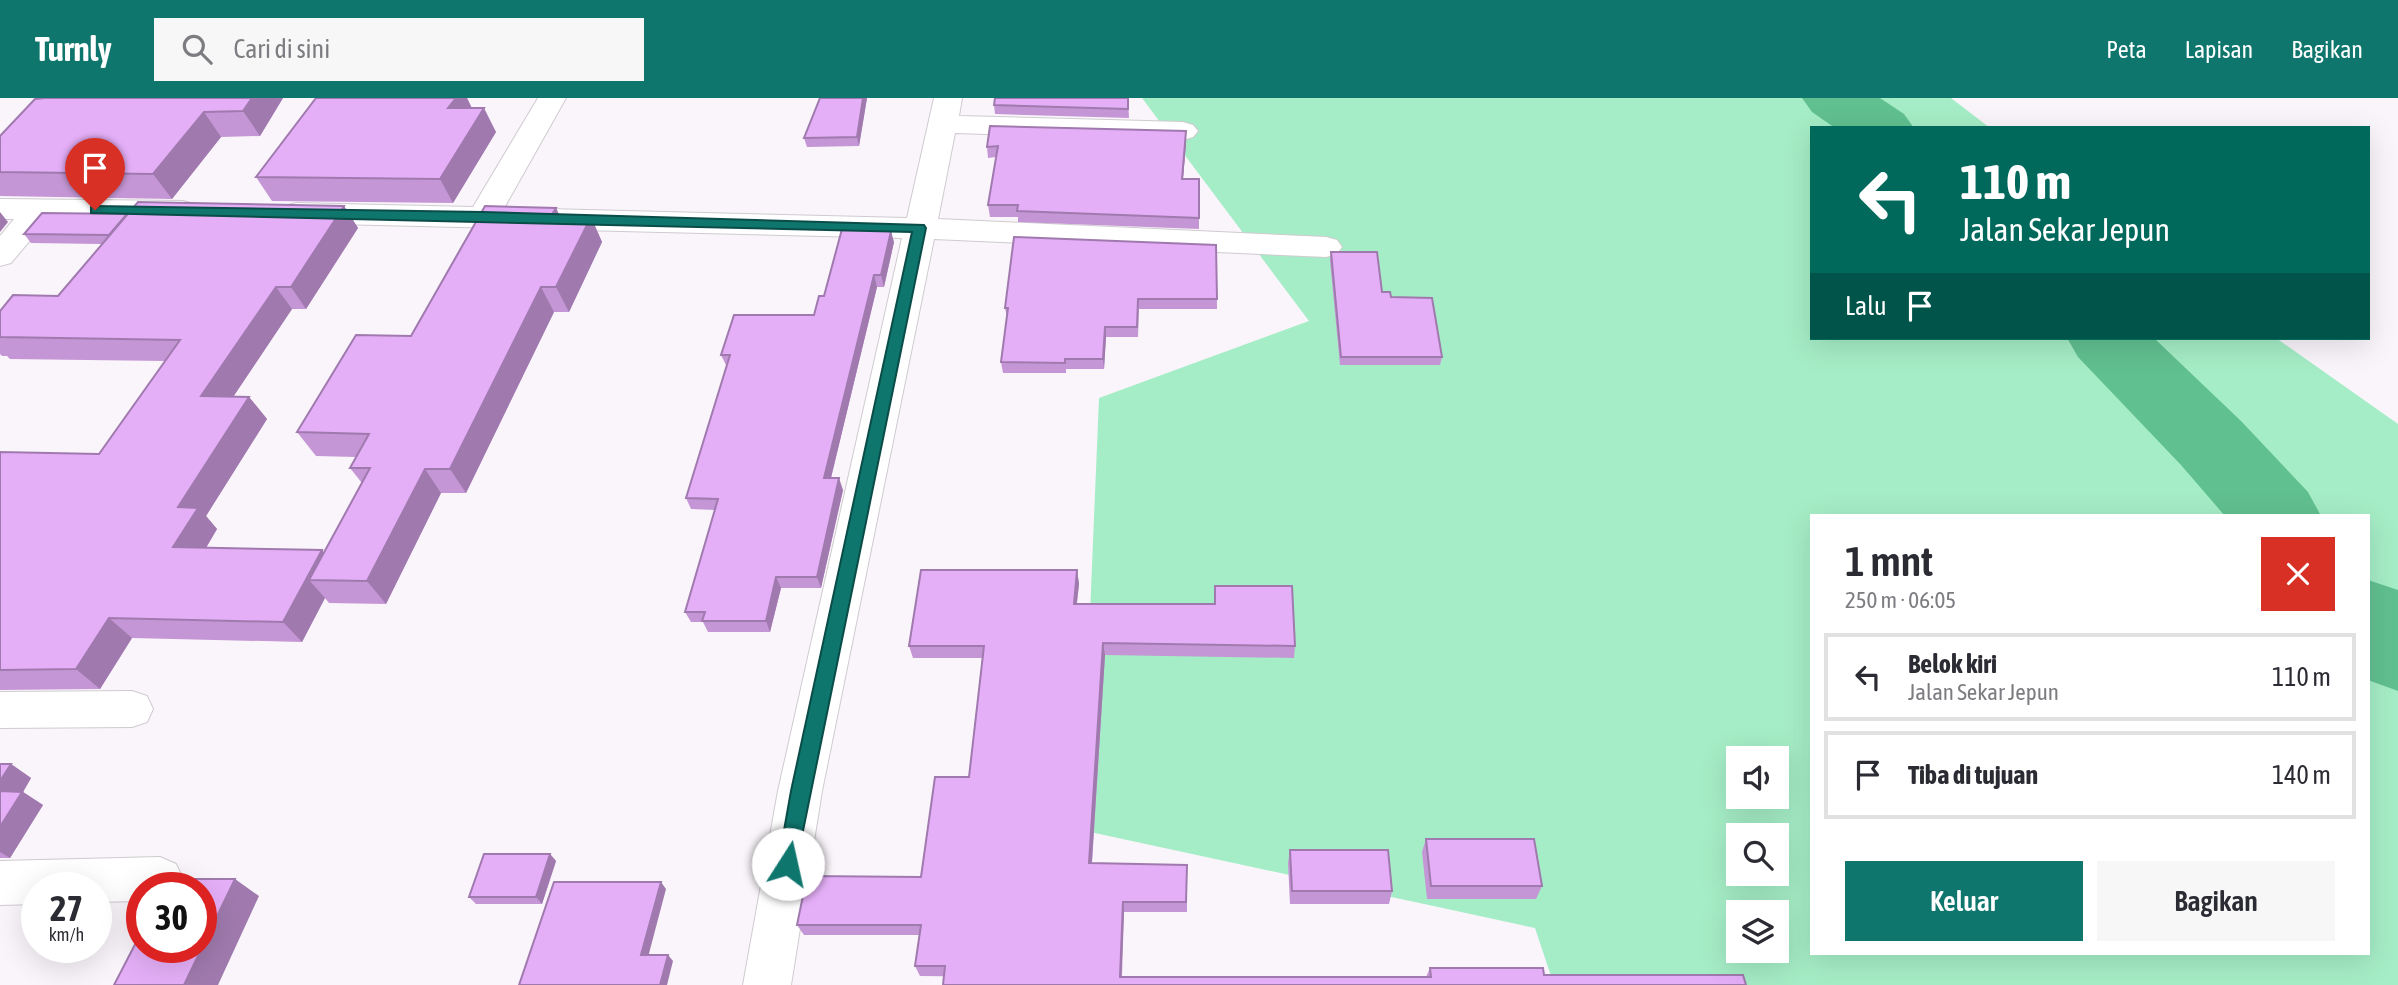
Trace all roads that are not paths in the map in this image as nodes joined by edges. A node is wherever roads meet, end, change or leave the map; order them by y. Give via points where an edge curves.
1 (552, 98) edge
2 (945, 111) edge
3 (1183, 131) edge
4 (0, 209) edge
5 (40, 209) junction
6 (206, 212) edge
7 (262, 213) edge
8 (483, 216) junction
9 (919, 228) junction
10 (1326, 247) dead end
11 (0, 256) edge
12 (132, 709) dead end
13 (0, 710) edge
14 (126, 880) edge
15 (0, 883) edge
16 (767, 985) edge

1 - 8 street
2 - 3 street
2 - 9 street
4 - 5 street
5 - 6 street
5 - 11 street
7 - 8 street
8 - 9 street
9 - 10 street
9 - 16 street via 800,791
12 - 13 street
14 - 15 street

